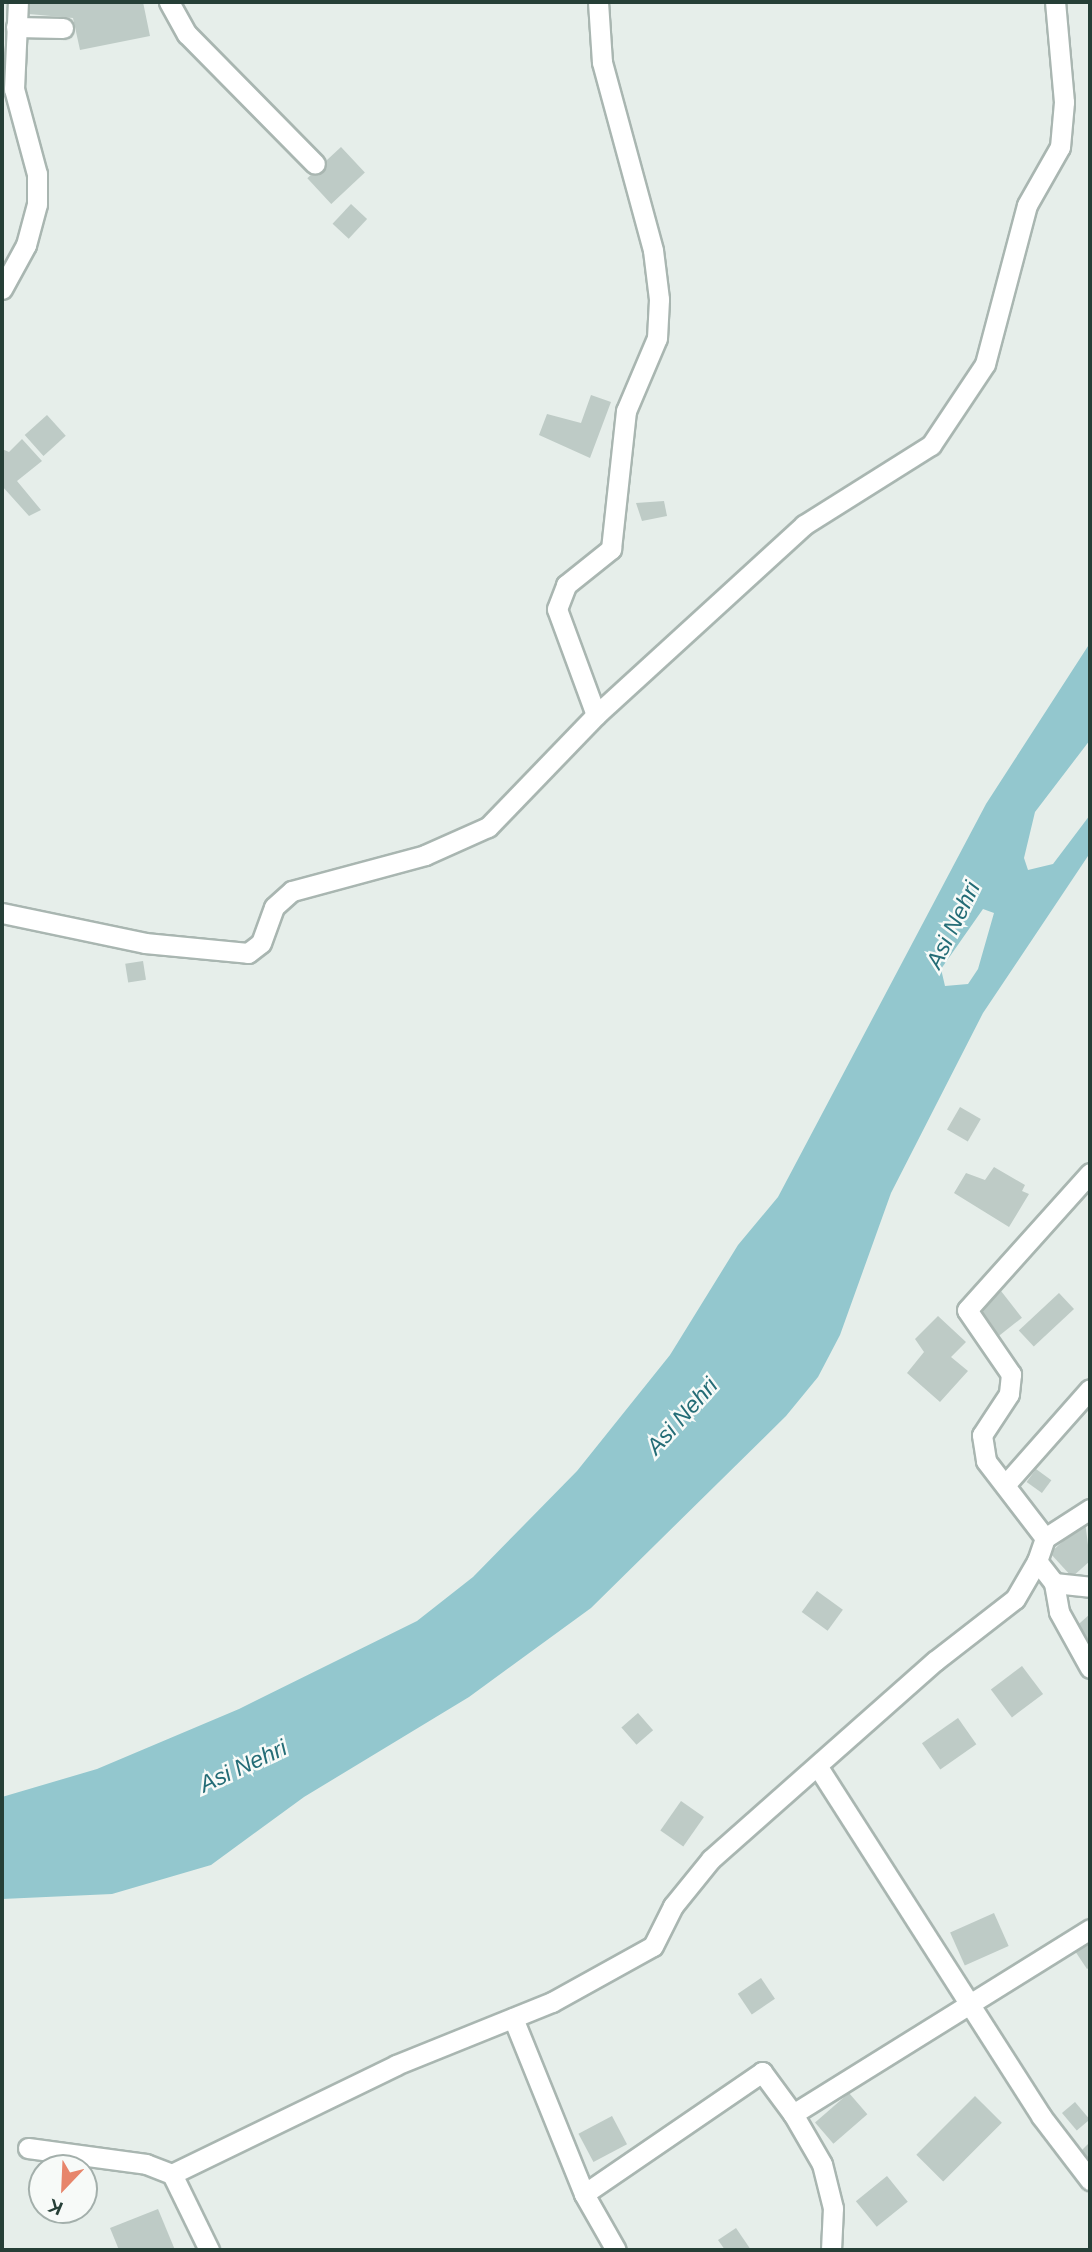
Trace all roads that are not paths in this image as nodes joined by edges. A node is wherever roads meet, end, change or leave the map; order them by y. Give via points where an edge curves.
1 (18, 2) edge
2 (169, 2) edge
3 (598, 2) edge
4 (1055, 2) edge
5 (16, 27) junction
6 (63, 28) dead end
7 (8, 81) edge
8 (315, 164) dead end
9 (2, 289) edge
10 (596, 715) junction
11 (2, 914) edge
12 (1090, 1173) edge
13 (1090, 1389) edge
14 (1005, 1485) junction
15 (1090, 1509) edge
16 (1045, 1538) junction
17 (1037, 1561) junction
18 (1054, 1583) junction
19 (1090, 1587) edge
20 (1090, 1668) edge
21 (818, 1767) junction
22 (1090, 1929) edge
23 (975, 2004) junction
24 (513, 2018) junction
25 (793, 2114) junction
26 (28, 2148) dead end
27 (172, 2174) junction
28 (1090, 2180) edge
29 (584, 2193) junction
30 (209, 2250) edge
31 (616, 2250) edge
32 (831, 2250) edge

1 - 5 street
2 - 8 street via 187,34
3 - 10 street via 602,62 653,250 659,299 657,338 626,411 611,549 566,585 557,609
4 - 10 street via 1064,102 1060,147 1027,205 1014,268 969,393 931,445 804,525
5 - 6 street
5 - 7 street
7 - 9 street via 37,174 37,204 26,245
10 - 11 street via 488,827 425,855 292,891 274,907 261,943 248,953 145,943
12 - 14 street via 967,1310 1011,1374 1009,1394 982,1434 986,1461
13 - 14 street
14 - 16 street
15 - 16 street
16 - 17 street
17 - 18 street
17 - 21 street via 1015,1599
18 - 19 street
18 - 20 street via 1059,1612
21 - 23 street
21 - 24 street via 711,1859 673,1906 653,1947
22 - 23 street
23 - 25 street
23 - 28 street via 1041,2116
24 - 27 street via 396,2066
24 - 29 street
25 - 29 street via 762,2073
25 - 32 street via 822,2164 833,2208
26 - 27 street via 146,2164
27 - 30 street
29 - 31 street

